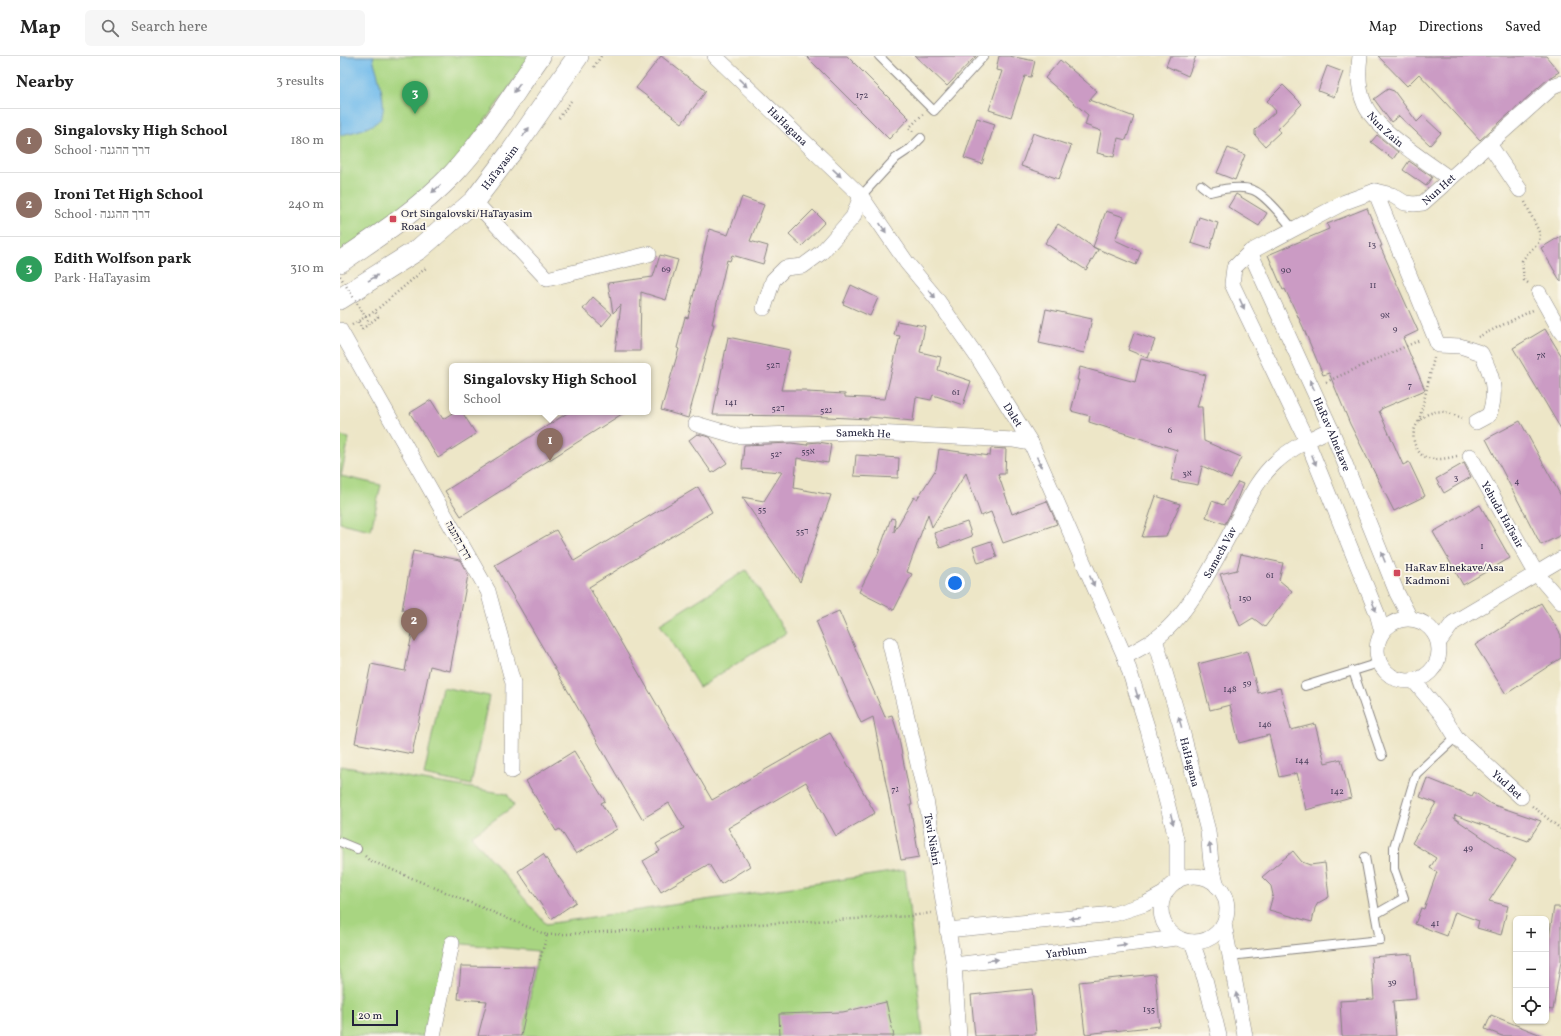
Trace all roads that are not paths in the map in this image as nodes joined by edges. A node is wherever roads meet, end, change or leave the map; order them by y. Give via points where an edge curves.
1 (540, 56) edge
2 (578, 56) edge
3 (715, 56) edge
4 (880, 56) edge
5 (984, 56) edge
6 (1360, 56) edge
7 (1561, 83) edge
8 (921, 138) road end
9 (1489, 144) junction
10 (1450, 179) junction
11 (1202, 185) dead end
12 (1520, 190) road end
13 (1375, 191) junction
14 (861, 196) junction
15 (474, 202) junction
16 (1293, 229) junction
17 (1250, 252) junction
18 (649, 254) dead end
19 (340, 262) edge
20 (340, 299) edge
21 (1542, 299) road end
22 (764, 308) dead end
23 (340, 330) edge
24 (1561, 332) edge
25 (1476, 422) road end
26 (696, 424) dead end
27 (1331, 429) junction
28 (1306, 441) junction
29 (1031, 443) junction
30 (1470, 456) dead end
31 (1561, 558) edge
32 (1536, 573) junction
33 (1561, 602) edge
34 (1410, 618) junction
35 (1454, 623) junction
36 (1429, 626) junction
37 (1382, 632) junction
38 (1155, 639) junction
39 (1438, 642) junction
40 (890, 644) dead end
41 (1125, 657) junction
42 (1379, 663) junction
43 (1352, 671) junction
44 (1428, 674) junction
45 (1414, 681) junction
46 (1305, 686) dead end
47 (1443, 716) junction
48 (1456, 737) junction
49 (1382, 756) dead end
50 (512, 771) dead end
51 (1521, 797) road end
52 (340, 842) edge
53 (357, 849) road end
54 (1365, 857) dead end
55 (1176, 881) junction
56 (1217, 886) junction
57 (1165, 893) junction
58 (1376, 914) junction
59 (1224, 924) junction
60 (947, 930) junction
61 (1177, 938) junction
62 (1192, 942) junction
63 (452, 943) dead end
64 (1228, 956) junction
65 (954, 964) junction
66 (433, 1036) edge
67 (959, 1036) edge
68 (1219, 1036) edge
69 (1245, 1036) edge

1 -> 19 main road via 453,173 400,221
15 -> 2 main road, HaTayasim
3 -> 14 street, HaHagana
4 - 5 lane via 934,111
6 - 10 street, Nun Zain via 1360,87 1364,104 1374,120
7 - 9 street, Nun Het via 1555,85
8 - 14 lane via 896,158
9 - 10 street, Nun Het
9 - 12 street
10 - 13 street, Nun Het via 1419,204 1406,203 1392,195
11 - 16 lane via 1210,192 1237,188 1253,190
13 - 16 street via 1345,202
13 - 25 street via 1435,339 1481,353 1490,370 1495,391 1493,406 1489,415
14 - 22 street via 853,217 822,252 803,266 785,268 773,280
14 -> 29 street, Dalet via 907,264 936,298 974,352
15 - 18 street via 547,279
20 -> 15 main road, HaTayasim via 419,249
16 - 17 street
27 -> 17 street, HaRav Alnekave
17 -> 28 street via 1234,268 1232,284
21 - 24 street
23 - 50 street, דרך ההגנה via 488,591 514,683
26 - 29 street, Samekh He via 737,436 855,432
27 - 28 street
34 -> 27 street, HaRav Alnekave via 1397,593
28 -> 37 street via 1377,613
28 - 38 street, Samech Vav via 1276,461 1260,480 1200,587 1175,619
29 -> 41 street, Dalet
30 - 32 street, Yehuda HaTsair
31 - 32 street
32 - 33 street, Yehuda HaTsair
32 - 35 street
34 - 36 street
34 - 37 street via 1394,622
35 - 36 street
35 - 39 street
36 - 39 street
37 - 42 street via 1377,642 1376,653
38 - 41 street, Samech Vav
56 -> 38 street, HaHagana via 1206,823
39 - 44 street via 1437,663
40 - 60 street, Tsvi Nishri via 925,794
41 -> 55 street via 1148,730 1174,829 1177,844
42 - 43 lane
42 - 45 street via 1394,679
43 - 46 lane
43 - 49 lane
44 - 45 street
44 - 47 street
45 - 47 street
47 - 48 street
48 - 51 street, Yud Bet
48 - 58 lane via 1416,774 1394,847 1394,869 1404,898
52 - 53 lane
54 - 58 lane
55 - 56 street via 1191,876 1200,877
55 - 57 street
56 - 59 street via 1226,904
57 -> 60 street via 1145,904 1114,914
57 - 61 street via 1161,913 1166,927
58 - 64 lane via 1380,940
59 - 62 street via 1210,938
59 - 64 street
60 - 65 street, Tsvi Nishri
61 - 62 street
65 -> 61 street, Yarblum
62 - 68 street via 1205,979
63 - 66 street
69 -> 64 street
65 - 67 street, Tsvi Nishri

